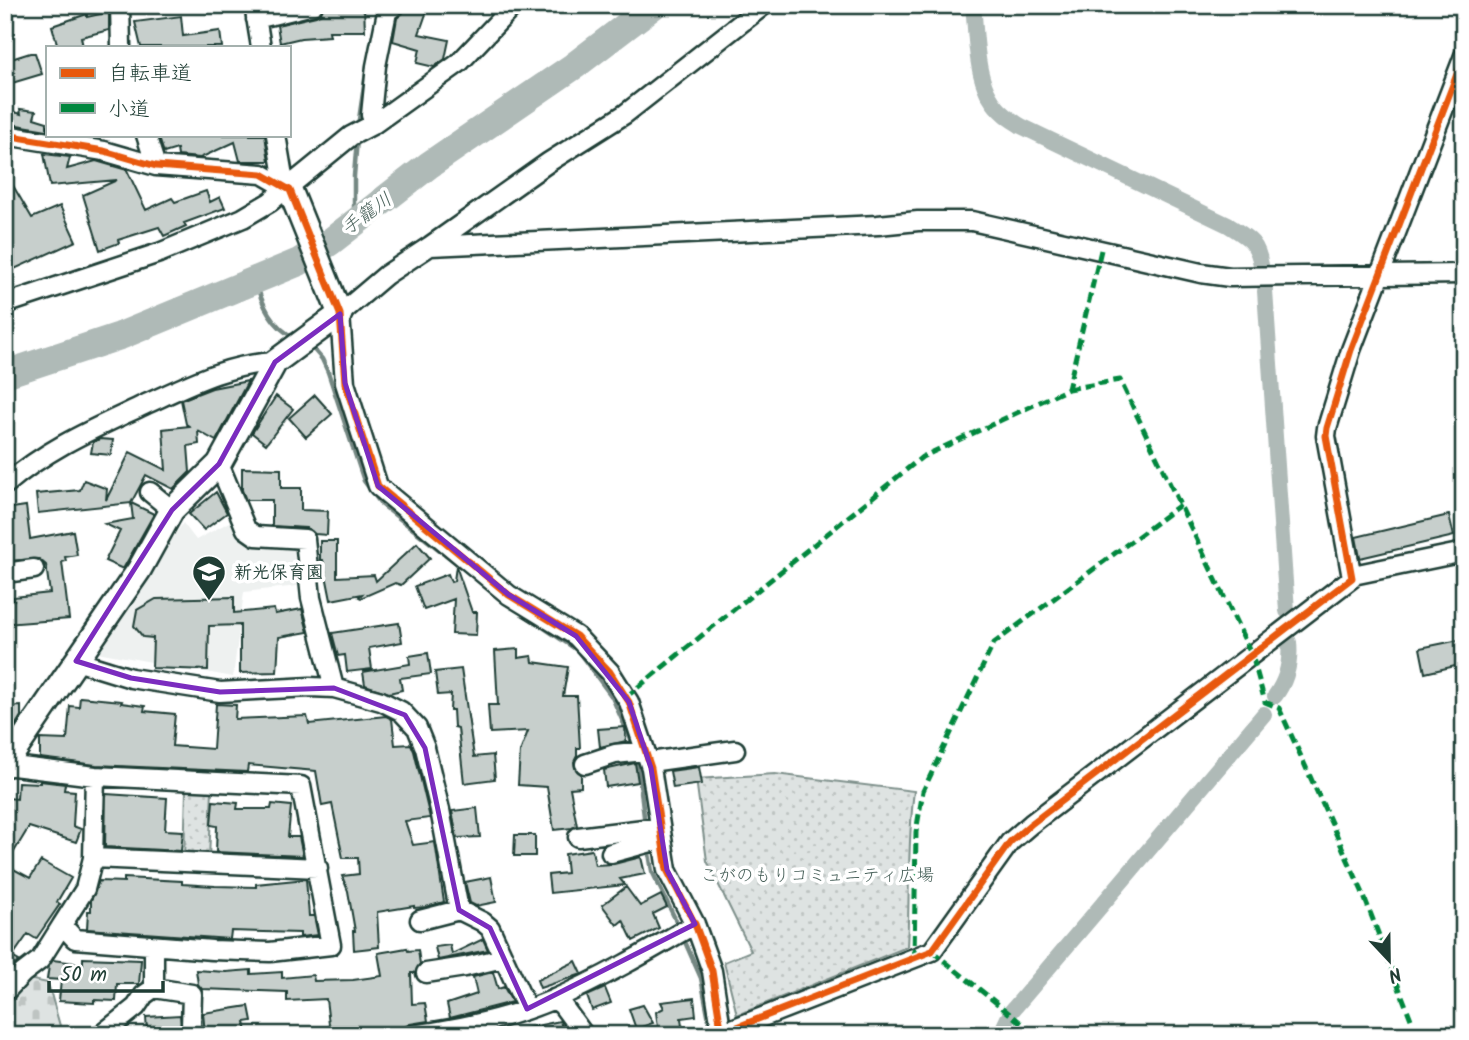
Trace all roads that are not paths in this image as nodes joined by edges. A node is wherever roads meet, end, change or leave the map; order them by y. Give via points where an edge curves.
1 (120, 5) edge
2 (313, 5) edge
3 (395, 5) edge
4 (514, 5) edge
5 (764, 5) edge
6 (255, 12) edge
7 (121, 46) edge
8 (261, 46) edge
9 (1464, 57) edge
10 (363, 129) junction
11 (5, 135) edge
12 (146, 136) edge
13 (276, 136) edge
14 (156, 166) junction
15 (287, 189) junction
16 (430, 246) junction
17 (1464, 274) edge
18 (1380, 275) junction
19 (5, 304) edge
20 (340, 314) junction
21 (275, 362) junction
22 (219, 464) junction
23 (5, 485) edge
24 (150, 492) dead end
25 (172, 510) junction
26 (1464, 552) edge
27 (34, 569) dead end
28 (5, 573) edge
29 (1353, 575) junction
30 (76, 661) junction
31 (334, 688) junction
32 (735, 750) dead end
33 (647, 756) junction
34 (585, 764) dead end
35 (5, 765) edge
36 (95, 776) junction
37 (659, 833) junction
38 (578, 837) dead end
39 (636, 838) junction
40 (611, 853) dead end
41 (93, 858) junction
42 (318, 868) junction
43 (458, 911) junction
44 (420, 920) dead end
45 (62, 925) junction
46 (692, 926) junction
47 (154, 946) junction
48 (503, 958) junction
49 (426, 973) dead end
50 (155, 988) junction
51 (5, 992) edge
52 (554, 999) junction
53 (527, 1010) junction
54 (191, 1027) dead end
55 (445, 1033) edge
56 (722, 1034) edge
57 (101, 1035) edge
58 (412, 1035) edge
59 (584, 1035) edge

1 - 7 street
2 - 6 street
3 - 10 street via 387,12 371,115
4 - 10 street via 459,63
5 - 16 street via 625,114
6 - 8 street
9 - 18 street
10 - 15 street
11 - 14 street via 104,151
12 - 14 street
13 - 15 street
14 - 15 street via 262,174
15 - 19 street via 243,218 159,253
15 - 20 street
16 - 18 street via 972,220 1230,278
16 - 20 street
17 - 18 street
18 - 29 street via 1351,350 1326,436
20 - 21 street
20 - 33 street via 345,383 378,486 509,595 576,636 610,672 629,702
21 - 22 street
21 - 23 street via 250,363 203,378 54,448
22 - 25 street
22 - 31 street via 246,529 256,536 305,540 311,598
24 - 25 street
25 - 30 street via 139,570
26 - 29 street
27 - 28 street
29 - 56 street via 1010,842 932,951
30 - 31 street via 131,678 220,692
30 - 35 street
31 - 43 street via 396,709 420,734 440,810
32 - 33 street
33 - 34 street via 615,754
33 - 37 street
35 - 36 street
36 - 41 street
36 - 42 street via 301,786
37 - 39 street
37 - 46 street via 667,870
38 - 39 street
39 - 40 street
41 - 42 street
41 - 45 street via 85,889
42 - 47 street via 331,945 270,952
43 - 44 street
43 - 48 street via 487,925
45 - 47 street via 75,939
45 - 51 street via 40,960
46 - 52 street
46 - 56 street via 712,971
47 - 50 street
48 - 49 street
48 - 53 street
50 - 54 street via 192,994
50 - 57 street
52 - 53 street
52 - 59 street
53 - 55 street
55 - 58 street

